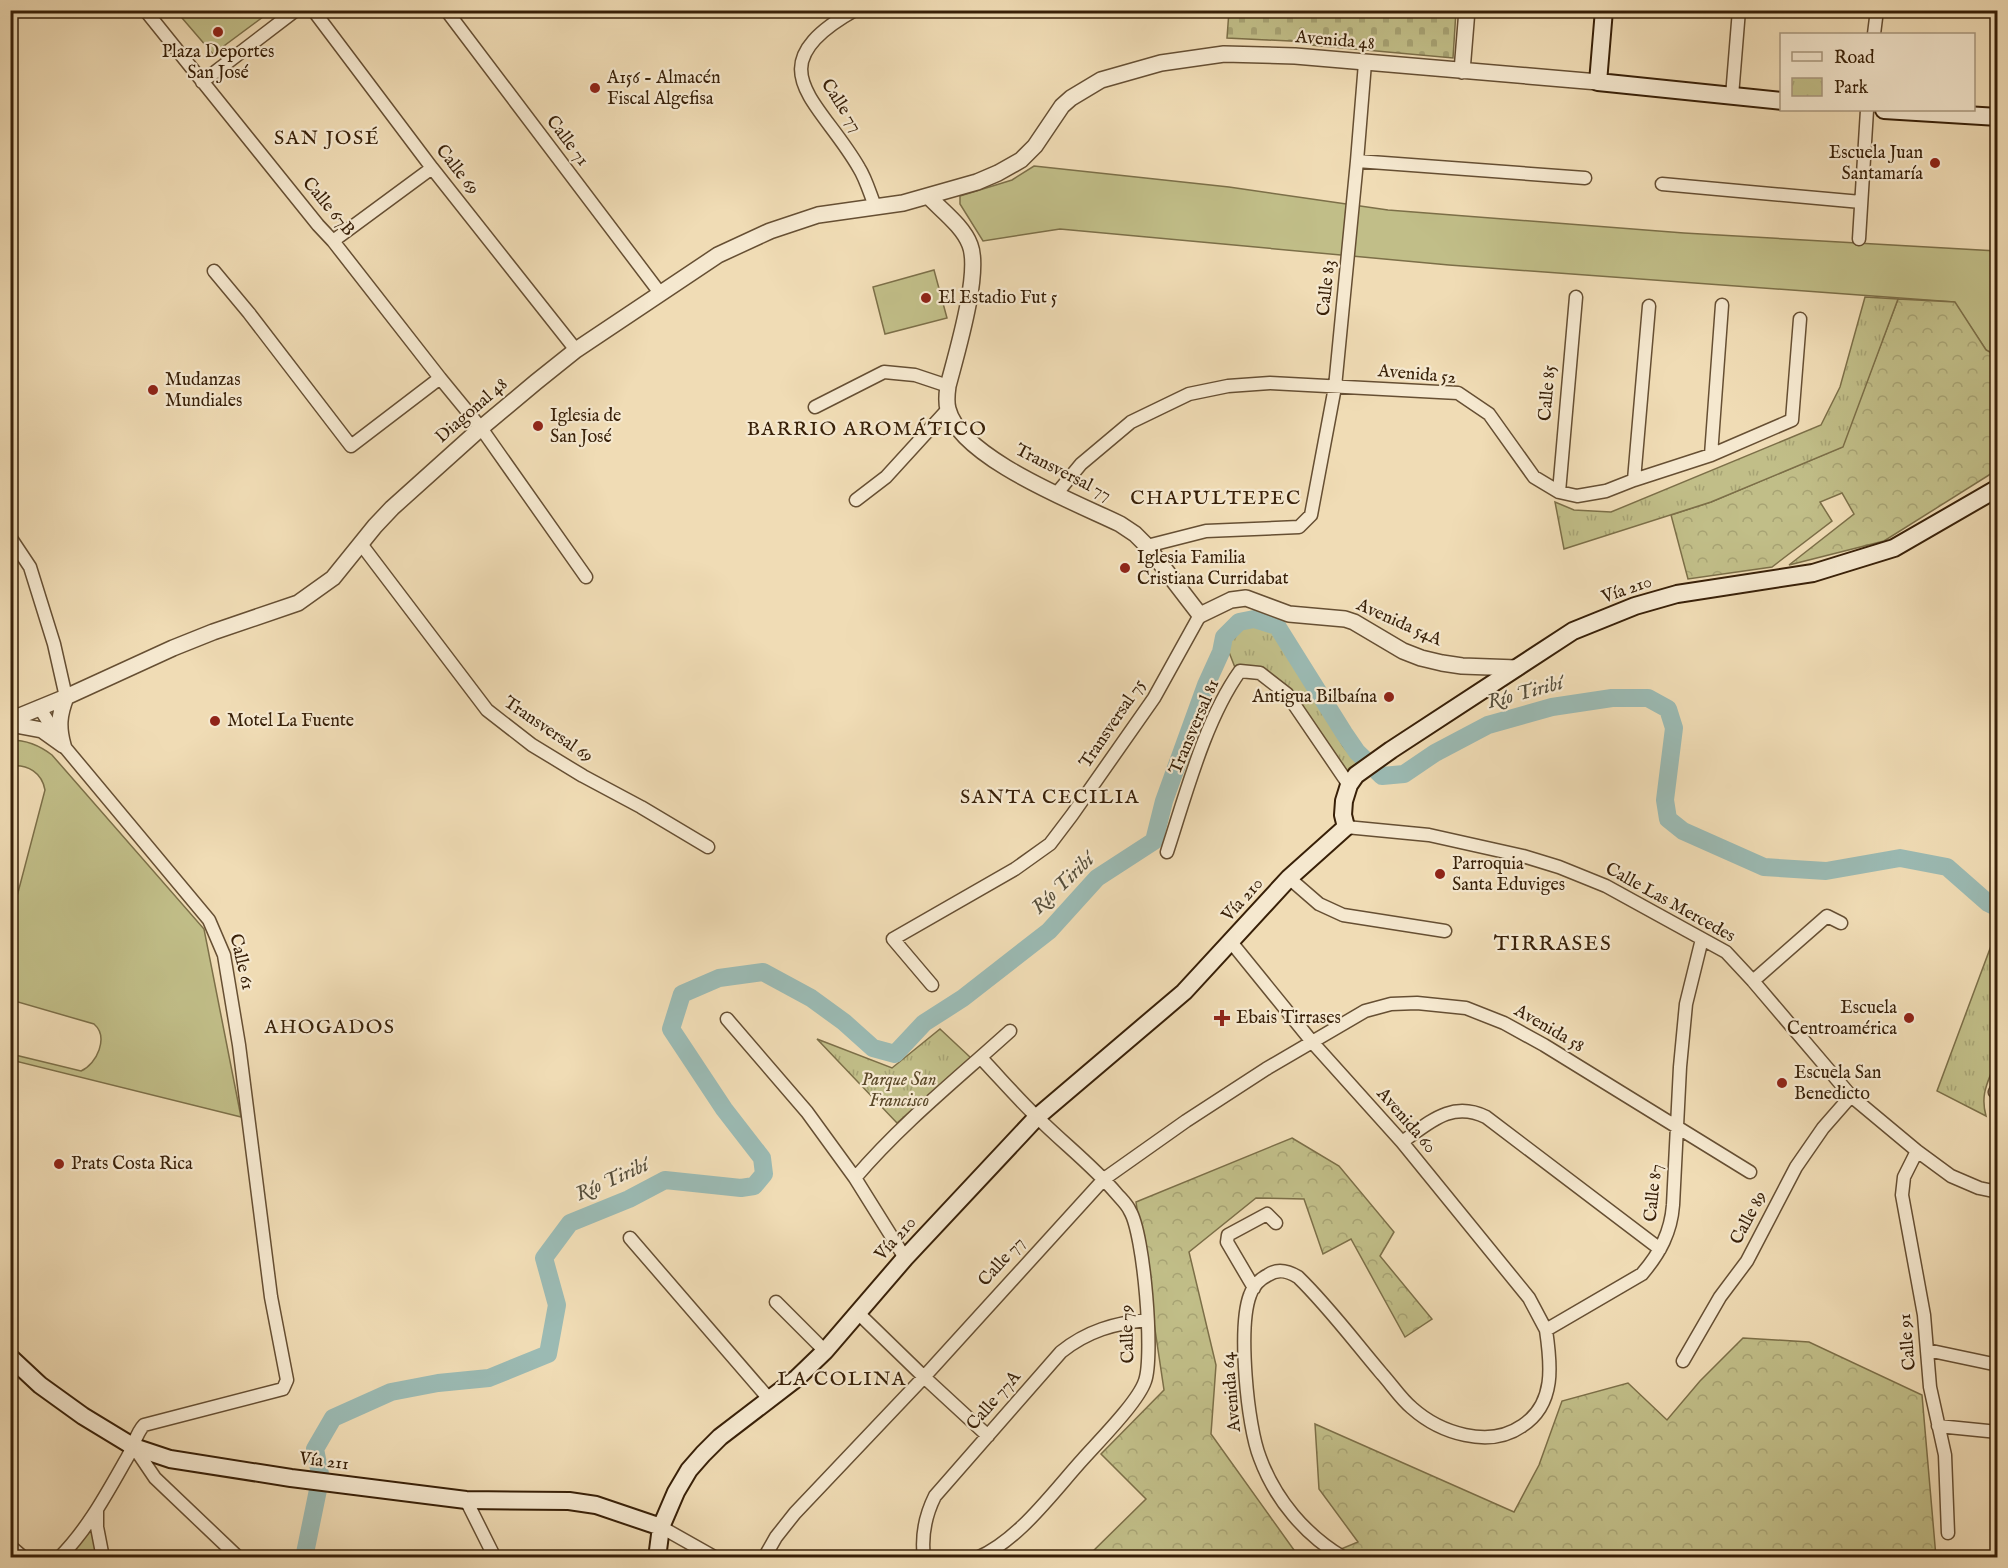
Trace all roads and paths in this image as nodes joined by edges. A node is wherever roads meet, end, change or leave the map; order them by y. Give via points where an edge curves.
1 (145, 10) edge
2 (296, 10) edge
3 (313, 10) edge
4 (446, 10) edge
5 (855, 10) edge
6 (1467, 10) edge
7 (1604, 10) edge
8 (1739, 10) edge
9 (1877, 10) edge
10 (1874, 33) edge
11 (1365, 63) junction
12 (1462, 71) junction
13 (202, 82) junction
14 (1598, 82) junction
15 (1732, 96) junction
16 (1780, 101) edge
17 (1867, 111) edge
18 (1900, 111) edge
19 (1998, 117) edge
20 (1357, 161) junction
21 (432, 168) junction
22 (1585, 178) dead end
23 (1662, 184) dead end
24 (954, 188) junction
25 (927, 195) junction
26 (1861, 202) junction
27 (903, 203) junction
28 (875, 207) junction
29 (947, 216) junction
30 (1859, 239) dead end
31 (333, 241) junction
32 (214, 271) dead end
33 (660, 293) junction
34 (1576, 297) dead end
35 (1722, 305) dead end
36 (1649, 306) dead end
37 (1800, 319) dead end
38 (576, 350) junction
39 (440, 378) junction
40 (948, 386) junction
41 (1335, 387) junction
42 (815, 406) dead end
43 (948, 409) junction
44 (482, 428) junction
45 (1712, 455) junction
46 (1634, 480) junction
47 (1998, 488) edge
48 (1558, 492) junction
49 (1057, 493) junction
50 (856, 500) dead end
51 (10, 537) edge
52 (361, 544) junction
53 (1148, 546) junction
54 (586, 577) dead end
55 (1200, 615) junction
56 (1516, 668) junction
57 (66, 697) junction
58 (39, 707) junction
59 (10, 722) edge
60 (63, 746) junction
61 (1353, 780) junction
62 (1346, 827) junction
63 (708, 848) dead end
64 (1167, 852) dead end
65 (1289, 878) junction
66 (1840, 923) dead end
67 (1445, 931) dead end
68 (1702, 939) junction
69 (1231, 942) junction
70 (1753, 981) junction
71 (932, 985) dead end
72 (727, 1019) dead end
73 (1010, 1031) dead end
74 (1313, 1043) junction
75 (981, 1058) junction
76 (1851, 1096) junction
77 (1036, 1117) junction
78 (1677, 1127) junction
79 (1402, 1142) junction
80 (1917, 1151) junction
81 (1750, 1172) dead end
82 (855, 1178) junction
83 (1104, 1179) junction
84 (1998, 1192) edge
85 (1276, 1223) dead end
86 (630, 1238) dead end
87 (1660, 1249) junction
88 (905, 1258) junction
89 (1254, 1288) junction
90 (776, 1302) dead end
91 (857, 1312) junction
92 (1147, 1320) junction
93 (1546, 1330) junction
94 (1927, 1350) junction
95 (825, 1351) junction
96 (10, 1357) edge
97 (1683, 1361) dead end
98 (1998, 1365) edge
99 (924, 1377) junction
100 (770, 1400) junction
101 (1938, 1425) junction
102 (1998, 1432) edge
103 (988, 1436) junction
104 (134, 1447) junction
105 (466, 1500) junction
106 (97, 1510) junction
107 (661, 1527) junction
108 (1948, 1533) dead end
109 (10, 1546) edge
110 (24, 1557) edge
111 (59, 1557) edge
112 (103, 1557) edge
113 (239, 1557) edge
114 (495, 1557) edge
115 (657, 1557) edge
116 (716, 1557) edge
117 (764, 1557) edge
118 (924, 1557) edge
119 (977, 1557) edge
120 (1344, 1557) edge

1 - 13 street, Calle 67B
2 - 13 street
3 - 21 street, Calle 69
4 - 33 street, Calle 71
5 - 28 street, Calle 77 via 816,36 800,65 802,82 860,169
6 - 12 street
7 - 14 main road
8 - 15 street
9 - 10 street
11 - 12 street, Avenida 48
11 - 20 street, Calle 83
11 - 24 street, Avenida 48 via 1224,54 1161,63 1101,80 1062,106 1049,129 1021,160 998,173
12 - 14 street, Avenida 48
13 - 31 street, Calle 67B
14 - 15 main road, Avenida 48
15 - 16 main road, Avenida 48
17 - 26 street
18 - 19 main road
20 - 22 street
20 - 41 street, Calle 83
21 - 31 street
21 - 38 street, Calle 69
23 - 26 street
24 - 25 street, Avenida 48
24 - 29 street
25 - 27 street, Diagonal 48
25 - 29 street
26 - 30 street
27 - 28 street, Diagonal 48
27 - 29 street
28 - 33 street, Diagonal 48 via 818,215 770,231 718,255
29 - 40 street via 964,234 974,256 973,279
31 - 39 street, Calle 67B
32 - 39 street via 351,446
33 - 38 street, Diagonal 48
34 - 48 street, Calle 85
35 - 45 street
36 - 46 street
37 - 45 street via 1792,420
38 - 44 street, Diagonal 48
39 - 44 street, Calle 67B
40 - 42 street via 915,375 884,372
40 - 43 street
41 - 48 street, Avenida 52 via 1458,393 1489,414 1534,477
41 - 49 street, Avenida 52 via 1270,383 1189,394 1131,422 1081,464
41 - 53 street, Calle 83 via 1311,515 1299,527 1206,531
43 - 49 street, Transversal 77 via 954,423 974,445 1012,472
43 - 50 street via 886,477
44 - 52 street, Diagonal 48 via 392,508
44 - 54 street, Calle 67B
45 - 46 street
46 - 48 street via 1606,491 1577,495
47 - 56 main road, Vía 210 via 1894,548 1814,573 1677,594 1635,606 1573,631
49 - 53 street, Transversal 77 via 1120,524
51 - 57 street via 30,567
52 - 57 street, Diagonal 48 via 333,578 298,603 173,648
52 - 63 street, Transversal 69 via 487,710 532,745
53 - 55 street, Transversal 77
55 - 56 street, Avenida 54A via 1231,600 1246,598 1289,614 1354,622 1403,651 1442,663
55 - 71 street, Transversal 75 via 1154,698 1050,844 1015,869 893,939
56 - 61 main road, Vía 210 via 1391,750
57 - 58 street, Diagonal 48
57 - 60 street via 60,713
58 - 59 street, Diagonal 48
58 - 60 street, Calle 61
59 - 60 street via 42,729
60 - 104 street, Calle 61 via 209,920 224,955 271,1297 287,1380 283,1389 144,1425
61 - 62 main road via 1344,801
61 - 64 street, Transversal 81 via 1287,694 1260,673 1240,672 1229,687 1202,747
62 - 65 main road, Vía 210
62 - 68 street, Calle Las Mercedes via 1430,835 1558,867 1606,886
65 - 67 street via 1319,904 1342,915
65 - 69 main road, Vía 210
66 - 70 street via 1827,916
68 - 70 street, Calle Las Mercedes via 1726,952
68 - 78 street, Calle 87 via 1686,1004
69 - 74 street, Avenida 60
69 - 77 main road, Vía 210 via 1184,992
70 - 76 street, Calle Las Mercedes
72 - 82 street via 807,1112
73 - 75 street
74 - 78 street, Avenida 58 via 1365,1011 1391,1004 1466,1008 1544,1045
74 - 79 street, Avenida 60
74 - 83 street, Calle 77 via 1186,1121
75 - 77 street
75 - 82 street via 925,1106
76 - 80 street, Calle Las Mercedes
76 - 97 street, Calle 89 via 1796,1167 1747,1261
77 - 83 street, Calle 79
77 - 88 main road, Vía 210
78 - 81 street, Avenida 58
78 - 87 street, Calle 87 via 1672,1220
79 - 87 street via 1444,1113 1455,1111 1486,1117
79 - 93 street, Avenida 60 via 1529,1298
80 - 84 street, Calle Las Mercedes via 1951,1176
80 - 94 street, Calle 91 via 1904,1177 1902,1194
82 - 88 street
83 - 92 street, Calle 79 via 1130,1210 1137,1227
83 - 99 street, Calle 77
85 - 89 street via 1267,1214 1228,1235 1227,1242
86 - 100 street
87 - 93 street, Calle 87 via 1632,1281
88 - 91 main road, Vía 210
89 - 93 street via 1272,1272 1289,1272 1303,1282 1412,1408 1462,1434 1502,1435 1528,1423 1545,1396 1551,1376
89 - 120 street, Avenida 64 via 1247,1306 1245,1339 1250,1419 1259,1458 1281,1499 1305,1528
90 - 95 street
91 - 95 main road, Vía 210
91 - 99 street
92 - 103 street, Calle 77A via 1119,1323 1073,1342
92 - 119 street, Calle 79 via 1148,1371 1141,1390 1019,1530 989,1553
94 - 98 street
94 - 101 street, Calle 91
95 - 100 main road, Vía 210
96 - 104 main road, Vía 211 via 74,1410
99 - 103 street
99 - 117 street, Calle 77 via 795,1513
100 - 107 main road, Vía 210 via 720,1437 689,1470
101 - 102 street
101 - 108 street, Calle 91 via 1945,1455
103 - 118 street, Calle 77A via 935,1496 924,1523
104 - 105 main road, Vía 211 via 170,1460
104 - 106 street
104 - 113 street via 155,1478
105 - 107 main road, Vía 211 via 596,1505
105 - 114 street
106 - 111 street
106 - 112 street
107 - 115 main road, Vía 210
107 - 116 street
109 - 110 street

